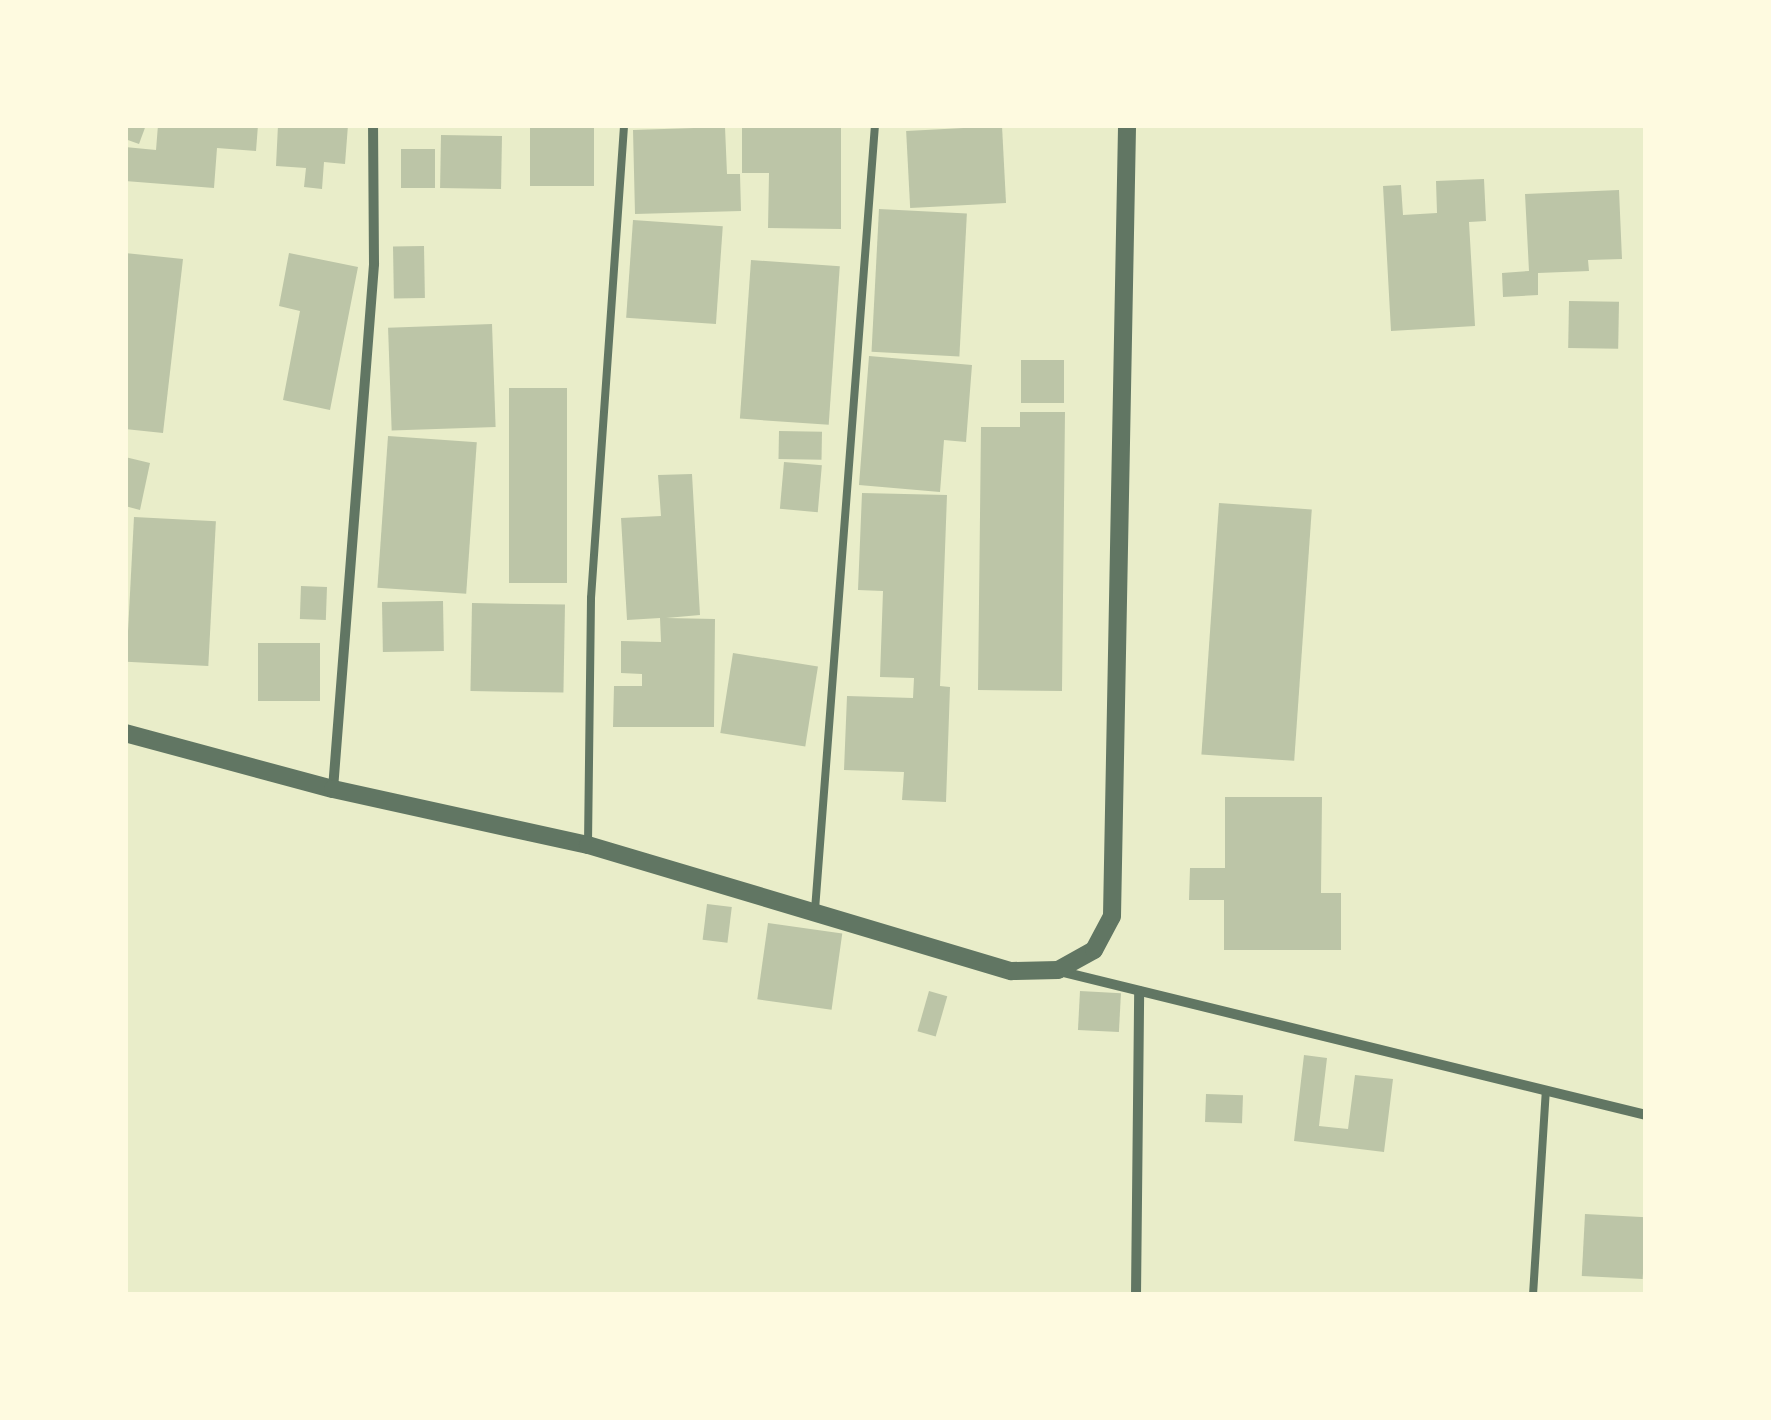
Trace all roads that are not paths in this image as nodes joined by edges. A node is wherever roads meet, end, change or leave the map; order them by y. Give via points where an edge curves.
1 (373, 125) edge
2 (624, 125) edge
3 (875, 125) edge
4 (1128, 125) edge
5 (125, 733) edge
6 (333, 789) junction
7 (588, 845) junction
8 (814, 910) junction
9 (1058, 970) junction
10 (1139, 990) junction
11 (1546, 1090) junction
12 (1646, 1114) edge
13 (1136, 1295) edge
14 (1533, 1295) edge

1 - 6 street via 374,264
2 - 7 lane via 591,598
3 - 8 lane
4 - 9 street via 1112,916 1094,950
5 - 6 street
6 - 7 street
7 - 8 street
8 - 9 street via 1012,971
9 - 10 street
10 - 11 street
10 - 13 street
11 - 12 street
11 - 14 lane

